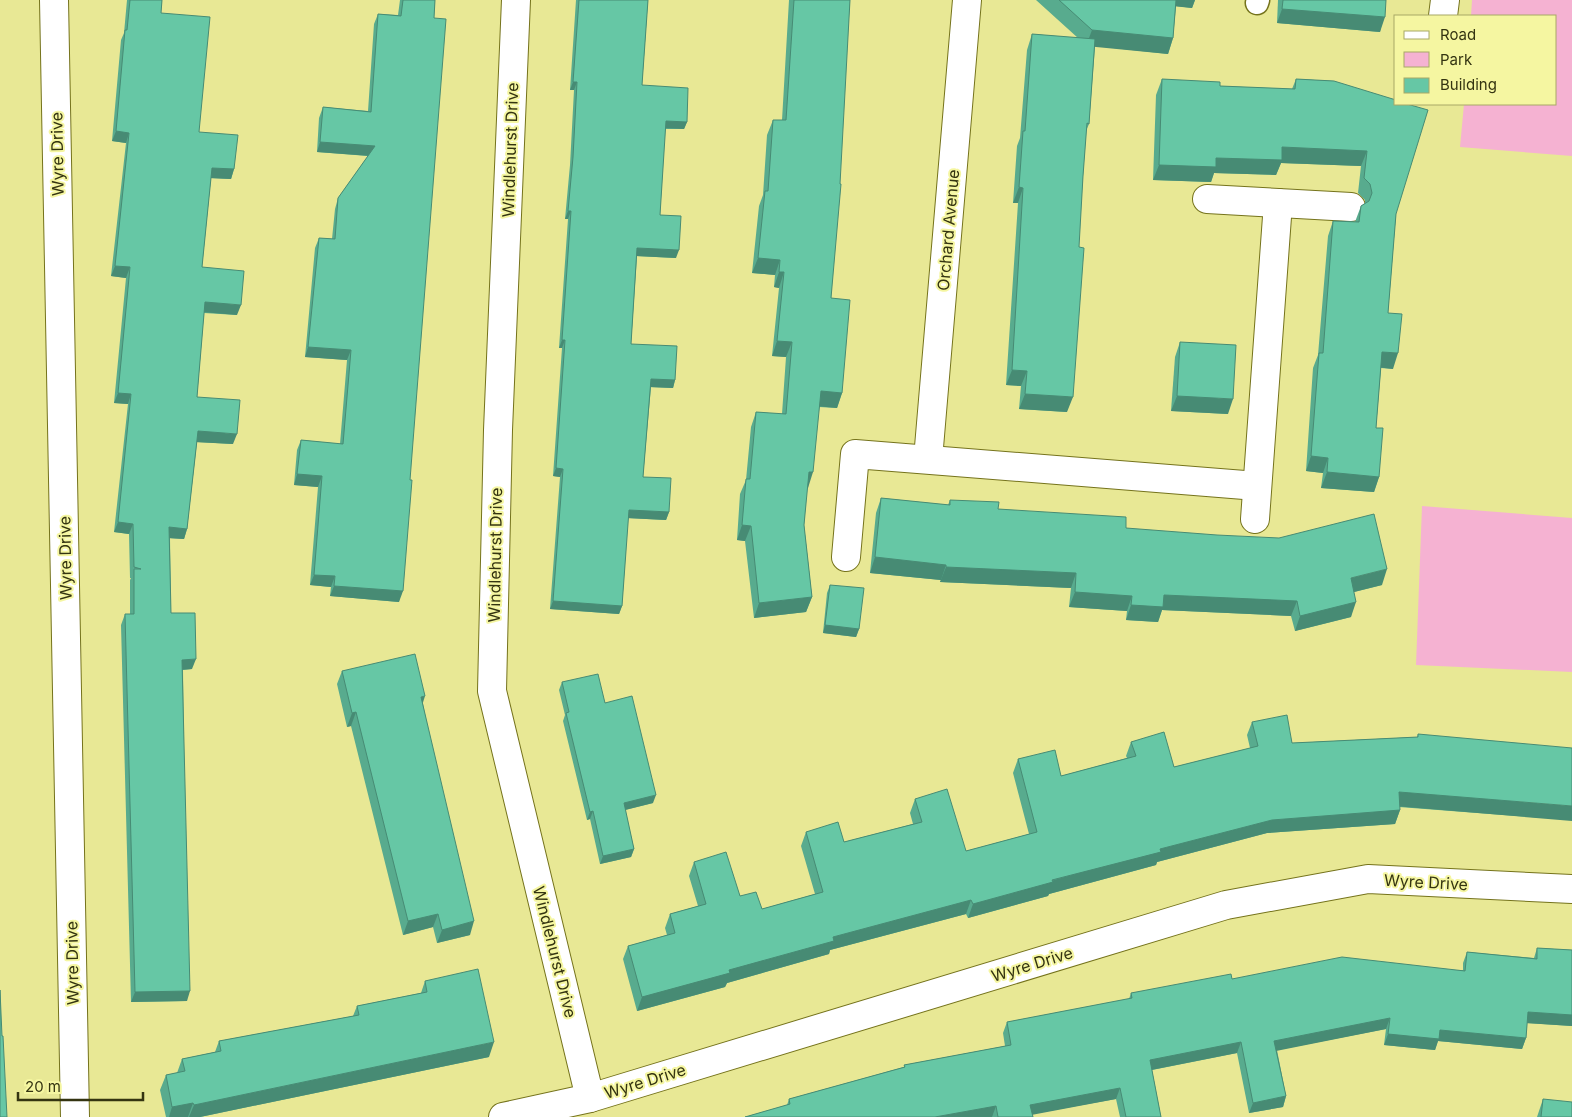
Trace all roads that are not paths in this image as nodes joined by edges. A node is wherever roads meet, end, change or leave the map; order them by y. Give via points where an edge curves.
1 (54, 0) edge
2 (516, 0) edge
3 (968, 0) edge
4 (1444, 0) edge
5 (1443, 15) edge
6 (1208, 199) dead end
7 (1278, 203) junction
8 (1351, 207) dead end
9 (928, 459) junction
10 (1257, 486) junction
11 (1255, 520) dead end
12 (846, 557) dead end
13 (1572, 889) edge
14 (590, 1098) junction
15 (75, 1117) edge
16 (503, 1117) edge

1 - 15 street, Wyre Drive
2 - 14 street, Windlehurst Drive via 498,430 492,691
3 - 9 street, Orchard Avenue
4 - 5 street
6 - 7 street
7 - 8 street
7 - 10 street
9 - 10 street
9 - 12 street via 855,454
10 - 11 street
13 - 14 street, Wyre Drive via 1368,880 1226,905
14 - 16 street, Wyre Drive

